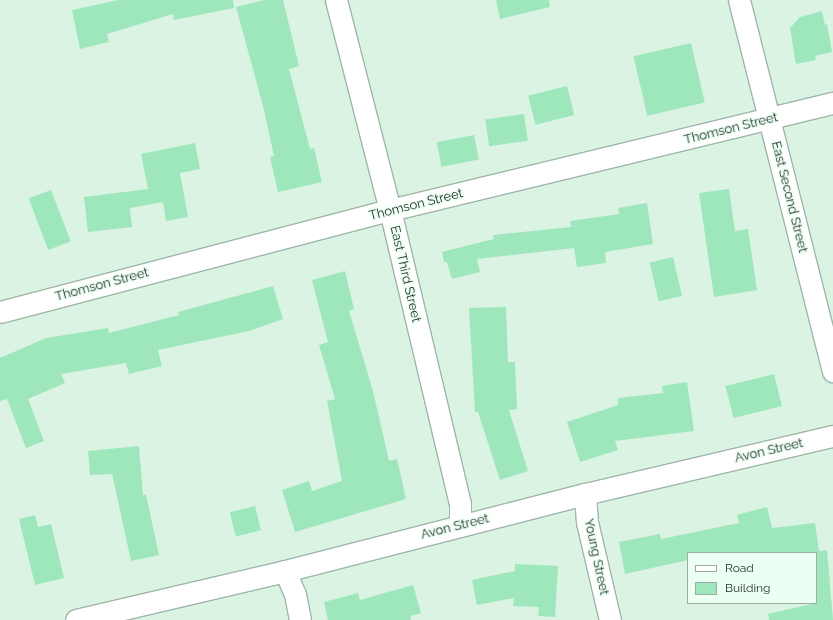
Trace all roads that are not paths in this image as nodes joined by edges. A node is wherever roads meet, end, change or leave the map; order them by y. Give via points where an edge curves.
1 (336, 0) edge
2 (739, 0) edge
3 (833, 103) edge
4 (769, 120) junction
5 (390, 210) junction
6 (0, 312) edge
7 (833, 371) edge
8 (833, 436) edge
9 (585, 494) junction
10 (460, 526) junction
11 (284, 572) junction
12 (76, 620) edge
13 (300, 620) edge
14 (610, 620) edge

1 - 5 street, East Third Street
2 - 4 street, East Second Street
3 - 4 street, Thomson Street
4 - 5 street, Thomson Street
4 - 7 street, East Second Street
5 - 6 street, Thomson Street
5 - 10 street, East Third Street via 460,504
8 - 9 street, Avon Street
9 - 10 street, Avon Street
9 - 14 street, Young Street via 587,522
10 - 11 street, Avon Street
11 - 12 street, Avon Street
11 - 13 street via 295,594

